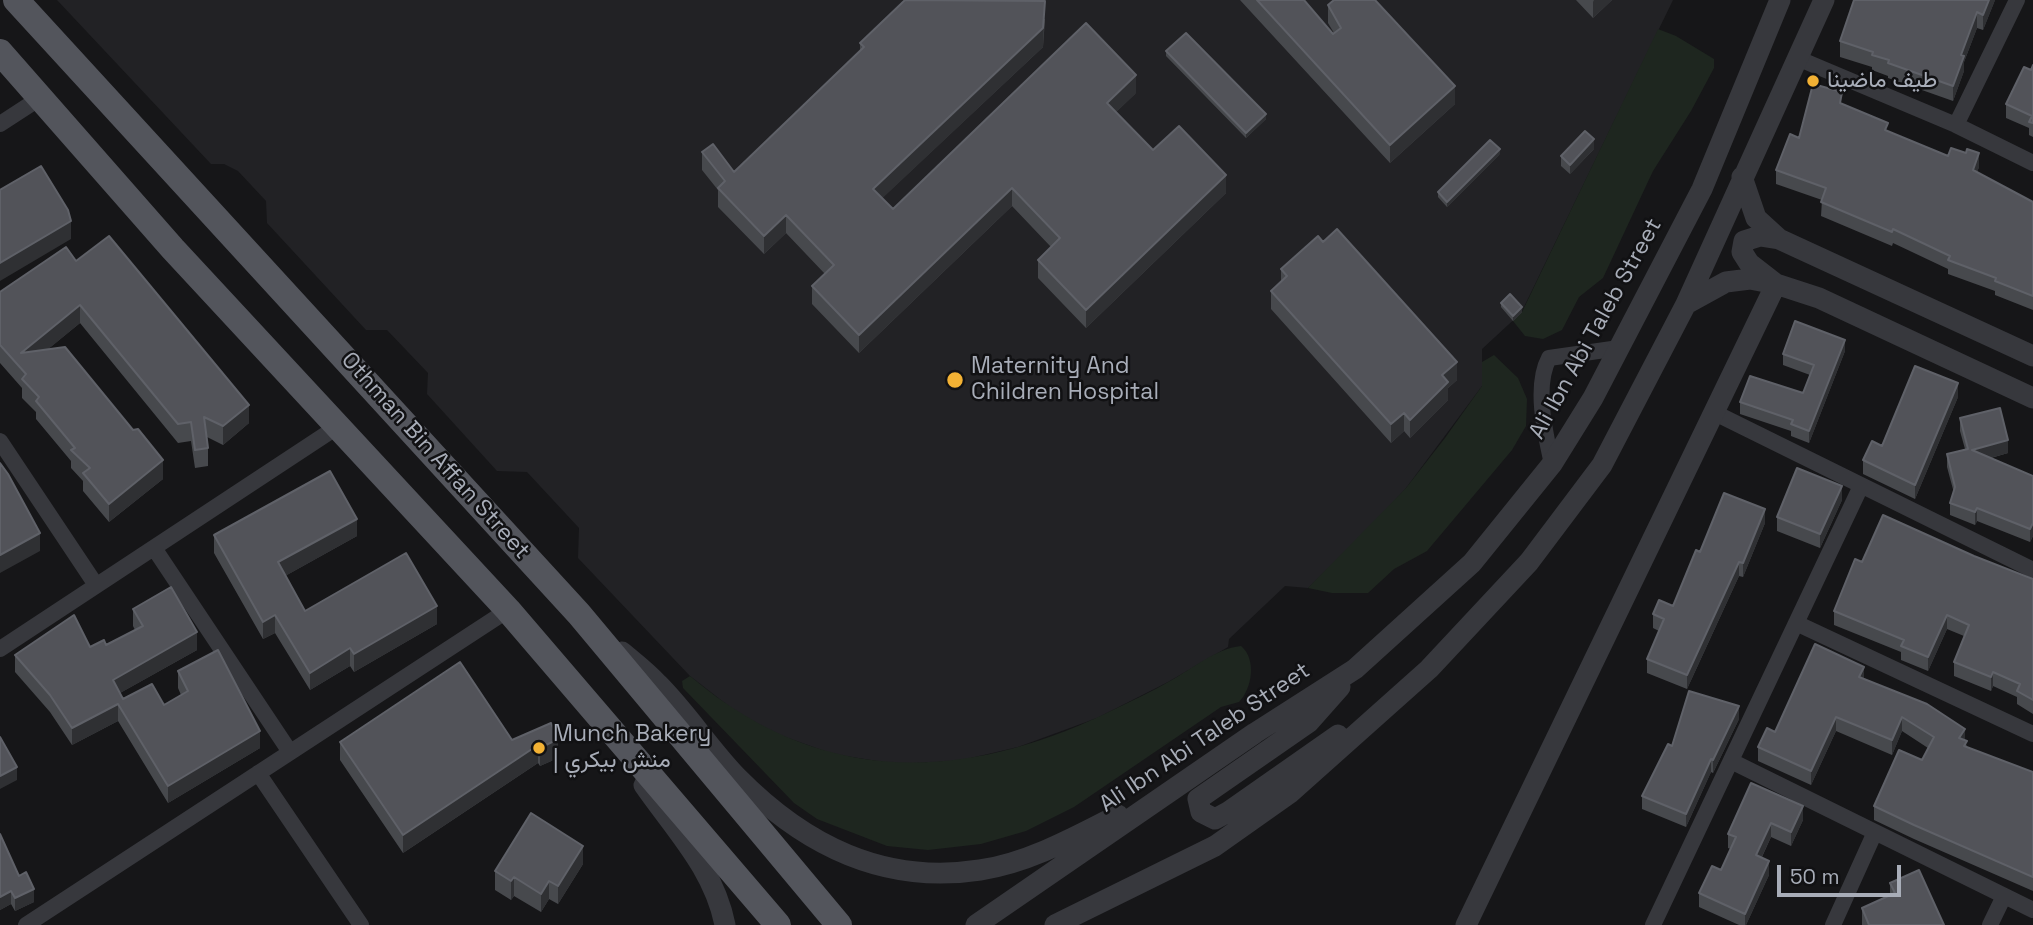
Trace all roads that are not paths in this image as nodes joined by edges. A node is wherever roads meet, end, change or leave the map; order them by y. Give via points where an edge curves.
1 (16, 0) edge
2 (2017, 0) edge
3 (1777, 4) edge
4 (1820, 9) edge
5 (1797, 58) junction
6 (3, 61) edge
7 (40, 98) junction
8 (0, 124) edge
9 (1956, 125) junction
10 (2033, 163) edge
11 (1742, 177) junction
12 (1779, 239) junction
13 (1776, 284) junction
14 (1686, 304) junction
15 (1619, 348) junction
16 (2033, 356) edge
17 (2033, 398) edge
18 (1715, 413) junction
19 (337, 427) junction
20 (0, 441) edge
21 (1552, 464) junction
22 (1861, 486) junction
23 (153, 548) junction
24 (2033, 570) edge
25 (96, 585) junction
26 (508, 610) junction
27 (579, 614) junction
28 (1796, 623) junction
29 (0, 649) edge
30 (1354, 669) junction
31 (1429, 669) junction
32 (2033, 734) edge
33 (290, 752) junction
34 (1731, 761) junction
35 (258, 773) junction
36 (1194, 776) junction
37 (1875, 832) junction
38 (2004, 896) junction
39 (1087, 907) junction
40 (2033, 910) edge
41 (26, 925) edge
42 (361, 925) edge
43 (725, 925) edge
44 (778, 925) edge
45 (839, 925) edge
46 (976, 925) edge
47 (1055, 925) edge
48 (1065, 925) edge
49 (1466, 925) edge
50 (1653, 925) edge
51 (1833, 925) edge
52 (1990, 925) edge

1 - 27 main road, Othman Bin Affan Street
2 - 9 street
3 - 15 street, Ali Ibn Abi Taleb Street via 1702,189
4 - 5 street
5 - 9 street
5 - 11 street
6 - 7 main road
7 - 8 street
7 - 19 main road
9 - 10 street
11 - 12 street via 1756,218
11 - 14 street
12 - 13 street via 1760,236 1744,241 1742,252
12 - 16 street
13 - 14 street via 1750,279 1726,282
13 - 17 street via 1819,298
13 - 18 street
14 - 31 street via 1602,465 1529,562
15 - 21 street, Ali Ibn Abi Taleb Street
15 - 21 street via 1549,358 1543,369 1542,394
18 - 22 street
18 - 49 street
19 - 23 street
19 - 26 main road
20 - 25 street
21 - 30 street, Ali Ibn Abi Taleb Street via 1472,563
22 - 24 street
22 - 28 street
23 - 25 street
23 - 33 street
25 - 29 street
26 - 33 street
26 - 43 street via 599,720 705,867
26 - 44 main road
27 - 36 street via 658,684 737,777 796,828 848,856 912,874 981,870 1056,846
27 - 45 main road, Othman Bin Affan Street
28 - 32 street
28 - 34 street
30 - 31 street via 1309,722 1198,799 1201,812 1214,819 1228,812
30 - 36 street, Ali Ibn Abi Taleb Street
31 - 39 street via 1290,793 1215,846
33 - 35 street
34 - 37 street
34 - 50 street
35 - 41 street
35 - 42 street
36 - 46 street, Ali Ibn Abi Taleb Street
37 - 38 street
37 - 51 street
38 - 40 street
38 - 52 street
39 - 47 street
39 - 48 street

